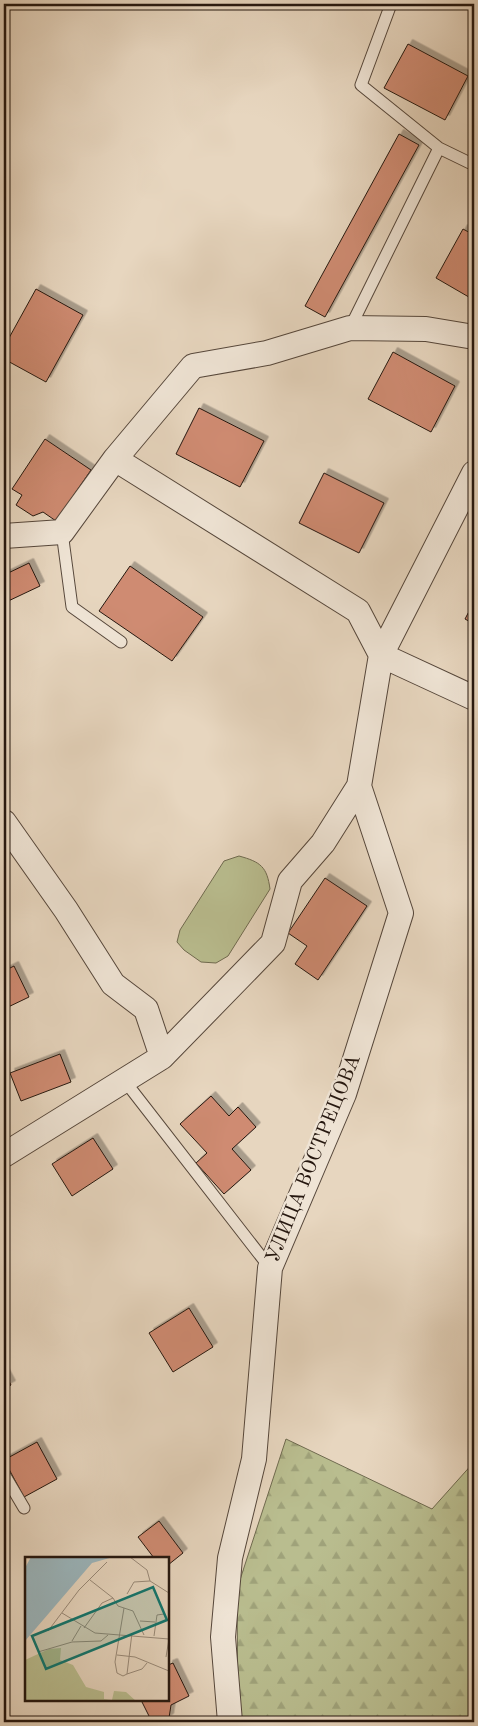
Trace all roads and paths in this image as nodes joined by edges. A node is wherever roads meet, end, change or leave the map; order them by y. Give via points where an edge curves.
1 (391, 4) edge
2 (439, 148) junction
3 (474, 166) edge
4 (350, 328) junction
5 (474, 337) edge
6 (114, 459) junction
7 (472, 484) edge
8 (62, 532) junction
9 (4, 536) edge
10 (121, 642) dead end
11 (381, 655) junction
12 (474, 698) edge
13 (359, 786) junction
14 (4, 822) edge
15 (162, 1057) junction
16 (124, 1080) junction
17 (4, 1155) edge
18 (270, 1268) junction
19 (4, 1474) edge
20 (24, 1508) dead end
21 (230, 1722) edge

1 - 2 lane via 362,85
2 - 3 lane
2 - 4 lane
4 - 5 street via 426,328
4 - 6 street via 267,353 193,366
6 - 8 street
6 - 11 street via 358,611
7 - 11 street, УЛИЦА ВОСТРЕЦОВА
8 - 9 street
8 - 10 lane via 72,607
11 - 12 street
11 - 13 street, УЛИЦА ВОСТРЕЦОВА
13 - 15 street, УЛИЦА ВОСТРЕЦОВА via 324,843 290,881 272,943
13 - 18 street, УЛИЦА ВОСТРЕЦОВА via 401,913 344,1094
14 - 15 street via 113,984 146,1009
15 - 16 street, УЛИЦА ВОСТРЕЦОВА
16 - 17 street, УЛИЦА ВОСТРЕЦОВА
16 - 18 lane
18 - 21 street, УЛИЦА ВОСТРЕЦОВА via 254,1459 230,1558 223,1637
19 - 20 lane

